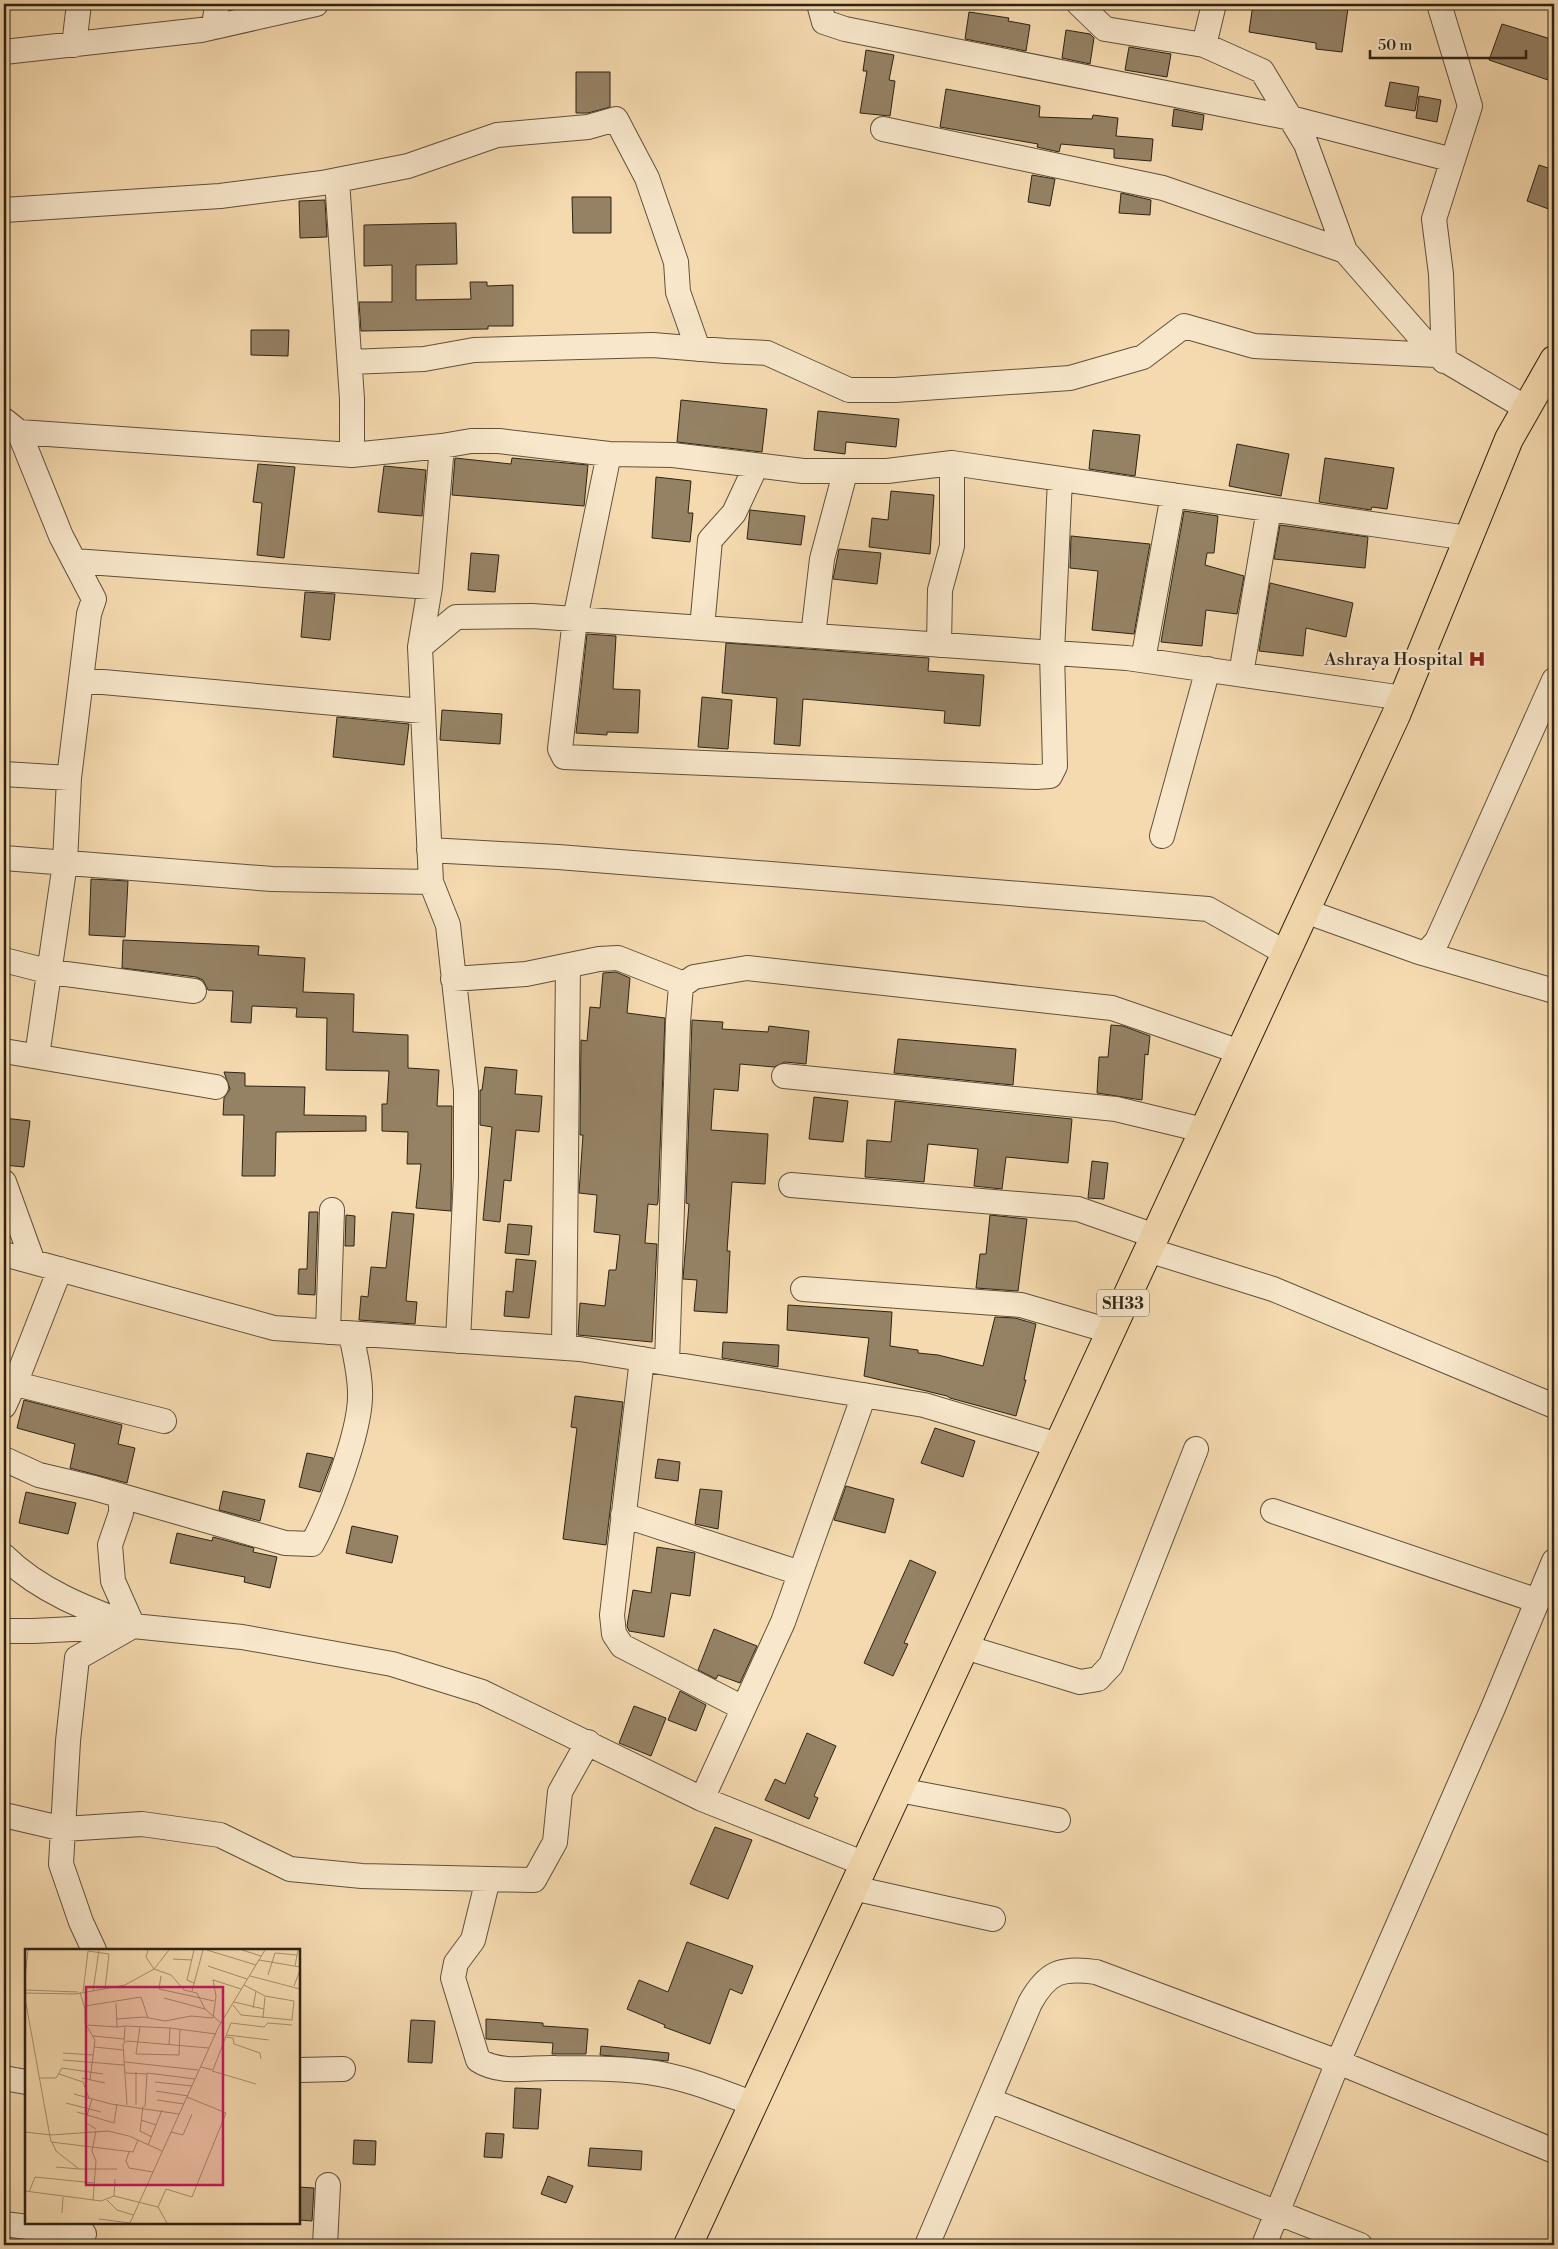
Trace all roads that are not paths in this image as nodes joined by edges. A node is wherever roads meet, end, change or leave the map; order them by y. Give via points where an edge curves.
1 (79, 4) edge
2 (217, 4) edge
3 (316, 4) edge
4 (818, 4) edge
5 (1079, 4) edge
6 (1214, 4) edge
7 (1439, 4) edge
8 (214, 27) junction
9 (74, 44) junction
10 (1204, 45) junction
11 (4, 52) edge
12 (1290, 118) junction
13 (883, 129) dead end
14 (1453, 160) junction
15 (337, 180) junction
16 (4, 210) edge
17 (1345, 251) junction
18 (698, 349) junction
19 (1440, 358) junction
20 (1554, 360) edge
21 (350, 362) junction
22 (1526, 408) junction
23 (11, 426) edge
24 (442, 446) junction
25 (608, 454) junction
26 (352, 455) junction
27 (952, 463) junction
28 (756, 466) junction
29 (845, 473) junction
30 (1060, 479) junction
31 (1173, 495) junction
32 (1269, 509) junction
33 (1468, 538) junction
34 (74, 561) junction
35 (430, 587) junction
36 (575, 619) junction
37 (702, 628) junction
38 (813, 636) junction
39 (939, 645) junction
40 (420, 647) junction
41 (1052, 652) junction
42 (1144, 660) junction
43 (1208, 669) junction
44 (1241, 674) junction
45 (81, 680) junction
46 (1554, 680) edge
47 (1403, 698) junction
48 (422, 711) junction
49 (4, 774) edge
50 (69, 778) junction
51 (1162, 836) dead end
52 (429, 850) junction
53 (4, 858) edge
54 (65, 863) junction
55 (431, 882) junction
56 (1305, 911) junction
57 (1419, 952) junction
58 (1286, 953) junction
59 (4, 960) edge
60 (568, 966) junction
61 (51, 972) junction
62 (453, 979) junction
63 (684, 984) junction
64 (194, 991) dead end
65 (1554, 991) edge
66 (4, 1051) edge
67 (1240, 1052) junction
68 (37, 1056) junction
69 (784, 1076) dead end
70 (216, 1087) dead end
71 (1204, 1130) junction
72 (4, 1182) edge
73 (791, 1185) dead end
74 (332, 1210) dead end
75 (1151, 1243) junction
76 (4, 1254) edge
77 (33, 1262) junction
78 (60, 1269) junction
79 (803, 1289) dead end
80 (1110, 1332) junction
81 (340, 1333) junction
82 (458, 1341) junction
83 (564, 1348) junction
84 (642, 1359) junction
85 (667, 1363) junction
86 (9, 1382) edge
87 (864, 1396) junction
88 (4, 1406) edge
89 (1554, 1406) edge
90 (164, 1421) dead end
91 (1058, 1445) junction
92 (1196, 1450) dead end
93 (4, 1459) edge
94 (121, 1496) junction
95 (1273, 1511) dead end
96 (623, 1515) junction
97 (4, 1556) edge
98 (1554, 1561) edge
99 (800, 1573) junction
100 (1538, 1601) junction
101 (132, 1626) junction
102 (4, 1631) edge
103 (965, 1647) junction
104 (743, 1708) junction
105 (588, 1742) junction
106 (898, 1790) junction
107 (702, 1799) junction
108 (4, 1815) edge
109 (1058, 1820) dead end
110 (64, 1829) junction
111 (865, 1864) junction
112 (488, 1878) junction
113 (854, 1888) junction
114 (993, 1919) dead end
115 (94, 1949) edge
116 (1338, 2062) junction
117 (343, 2069) dead end
118 (300, 2070) edge
119 (4, 2078) edge
120 (25, 2082) edge
121 (989, 2100) junction
122 (754, 2104) junction
123 (1554, 2151) edge
124 (328, 2185) dead end
125 (1276, 2213) junction
126 (4, 2224) edge
127 (84, 2234) edge
128 (325, 2245) edge
129 (688, 2245) edge
130 (927, 2245) edge
131 (1264, 2245) edge
132 (1360, 2245) edge

1 - 9 street
2 - 8 street
3 - 8 street
4 - 12 street via 824,22 845,29
5 - 10 street via 1104,29
6 - 10 street
7 - 14 street via 1470,106
8 - 9 street
9 - 11 street
10 - 12 street via 1262,71
12 - 14 street
12 - 17 street via 1306,144
13 - 17 street via 1163,188
14 - 19 street via 1434,219 1441,274
15 - 16 street via 220,196
15 - 18 street via 408,166 497,134 588,126 616,119 648,178 676,262 678,292
15 - 21 street
17 - 19 street
18 - 19 street via 767,352 849,390 1070,378 1143,357 1184,326 1254,346
18 - 21 street via 653,344 484,350 424,359
19 - 22 street
20 - 22 main road, SH33
21 - 26 street
22 - 33 main road, SH33 via 1509,439
23 - 26 street
23 - 34 street
24 - 25 street via 499,441
24 - 26 street
24 - 35 street
25 - 28 street via 673,455
25 - 36 street
27 - 29 street
27 - 30 street
27 - 39 street via 952,546 940,590
28 - 29 street
28 - 37 street via 734,513 710,540
29 - 38 street via 822,560
30 - 31 street
30 - 41 street
31 - 32 street
31 - 42 street
32 - 33 street
32 - 44 street
33 - 47 main road, SH33
34 - 35 street
34 - 45 street via 94,599 89,614
35 - 40 street
36 - 37 street
36 - 40 street via 456,617
36 - 41 street via 560,749 564,757 575,758 1036,778 1050,776 1055,766
37 - 38 street
38 - 39 street
39 - 41 street
40 - 48 street
41 - 42 street
42 - 43 street
43 - 44 street
43 - 51 street
44 - 47 street
45 - 48 street
45 - 50 street
46 - 57 street via 1437,942 1429,950
47 - 56 main road, SH33
48 - 52 street
49 - 50 street
50 - 54 street
52 - 55 street
52 - 58 street via 558,857 1208,909
53 - 54 street
54 - 55 street via 272,879
54 - 61 street
55 - 62 street via 448,925
56 - 57 street
56 - 58 main road, SH33
57 - 65 street
58 - 67 main road, SH33
59 - 61 street
60 - 62 street via 526,974
60 - 63 street via 618,958
60 - 83 street
61 - 64 street
61 - 68 street
62 - 82 street via 466,1090 466,1176
63 - 67 street via 694,978 747,968 1112,1008
63 - 85 street via 681,986 678,1022
66 - 68 street
67 - 71 main road, SH33
68 - 70 street
69 - 71 street via 1116,1109
71 - 75 main road, SH33
72 - 77 street
73 - 75 street via 1078,1209
74 - 81 street
75 - 80 main road, SH33
75 - 89 street via 1273,1289
76 - 77 street
77 - 78 street
78 - 81 street via 274,1328
78 - 86 street
79 - 80 street via 1021,1305
80 - 91 main road, SH33
81 - 82 street
81 - 94 street via 359,1379 358,1425 312,1544 285,1542
82 - 83 street
83 - 84 street
84 - 85 street
84 - 96 street
85 - 87 street
86 - 88 street
86 - 90 street
87 - 91 street via 924,1405
87 - 99 street
91 - 103 main road, SH33
92 - 103 street via 1111,1665 1098,1678 1080,1682
93 - 94 street via 39,1475
94 - 101 street via 121,1513 110,1545 113,1581
95 - 100 street
96 - 99 street
96 - 104 street via 612,1614 614,1634 622,1646
97 - 101 street via 16,1568 72,1604
98 - 100 street
99 - 104 street via 783,1622
100 - 116 street
101 - 102 street
101 - 105 street via 242,1637 392,1664 482,1692
101 - 110 street via 77,1658 68,1741
103 - 106 main road, SH33
104 - 107 street
105 - 107 street
105 - 112 street via 560,1792 555,1842 534,1880
106 - 109 street
106 - 111 main road, SH33
107 - 111 street
108 - 110 street
110 - 112 street via 142,1824 220,1835 290,1868 362,1876
110 - 115 street via 61,1864
111 - 113 main road, SH33
112 - 122 street via 473,1940 456,1963 453,1978 478,2060 505,2069 648,2072 683,2078
113 - 114 street
113 - 122 main road, SH33
116 - 121 street via 1096,1972 1076,1970 1058,1973 1041,1984
116 - 123 street
116 - 125 street
117 - 118 street
119 - 120 street
121 - 125 street
121 - 130 street
122 - 129 main road, SH33
124 - 128 street
125 - 131 street
125 - 132 street
126 - 127 street

